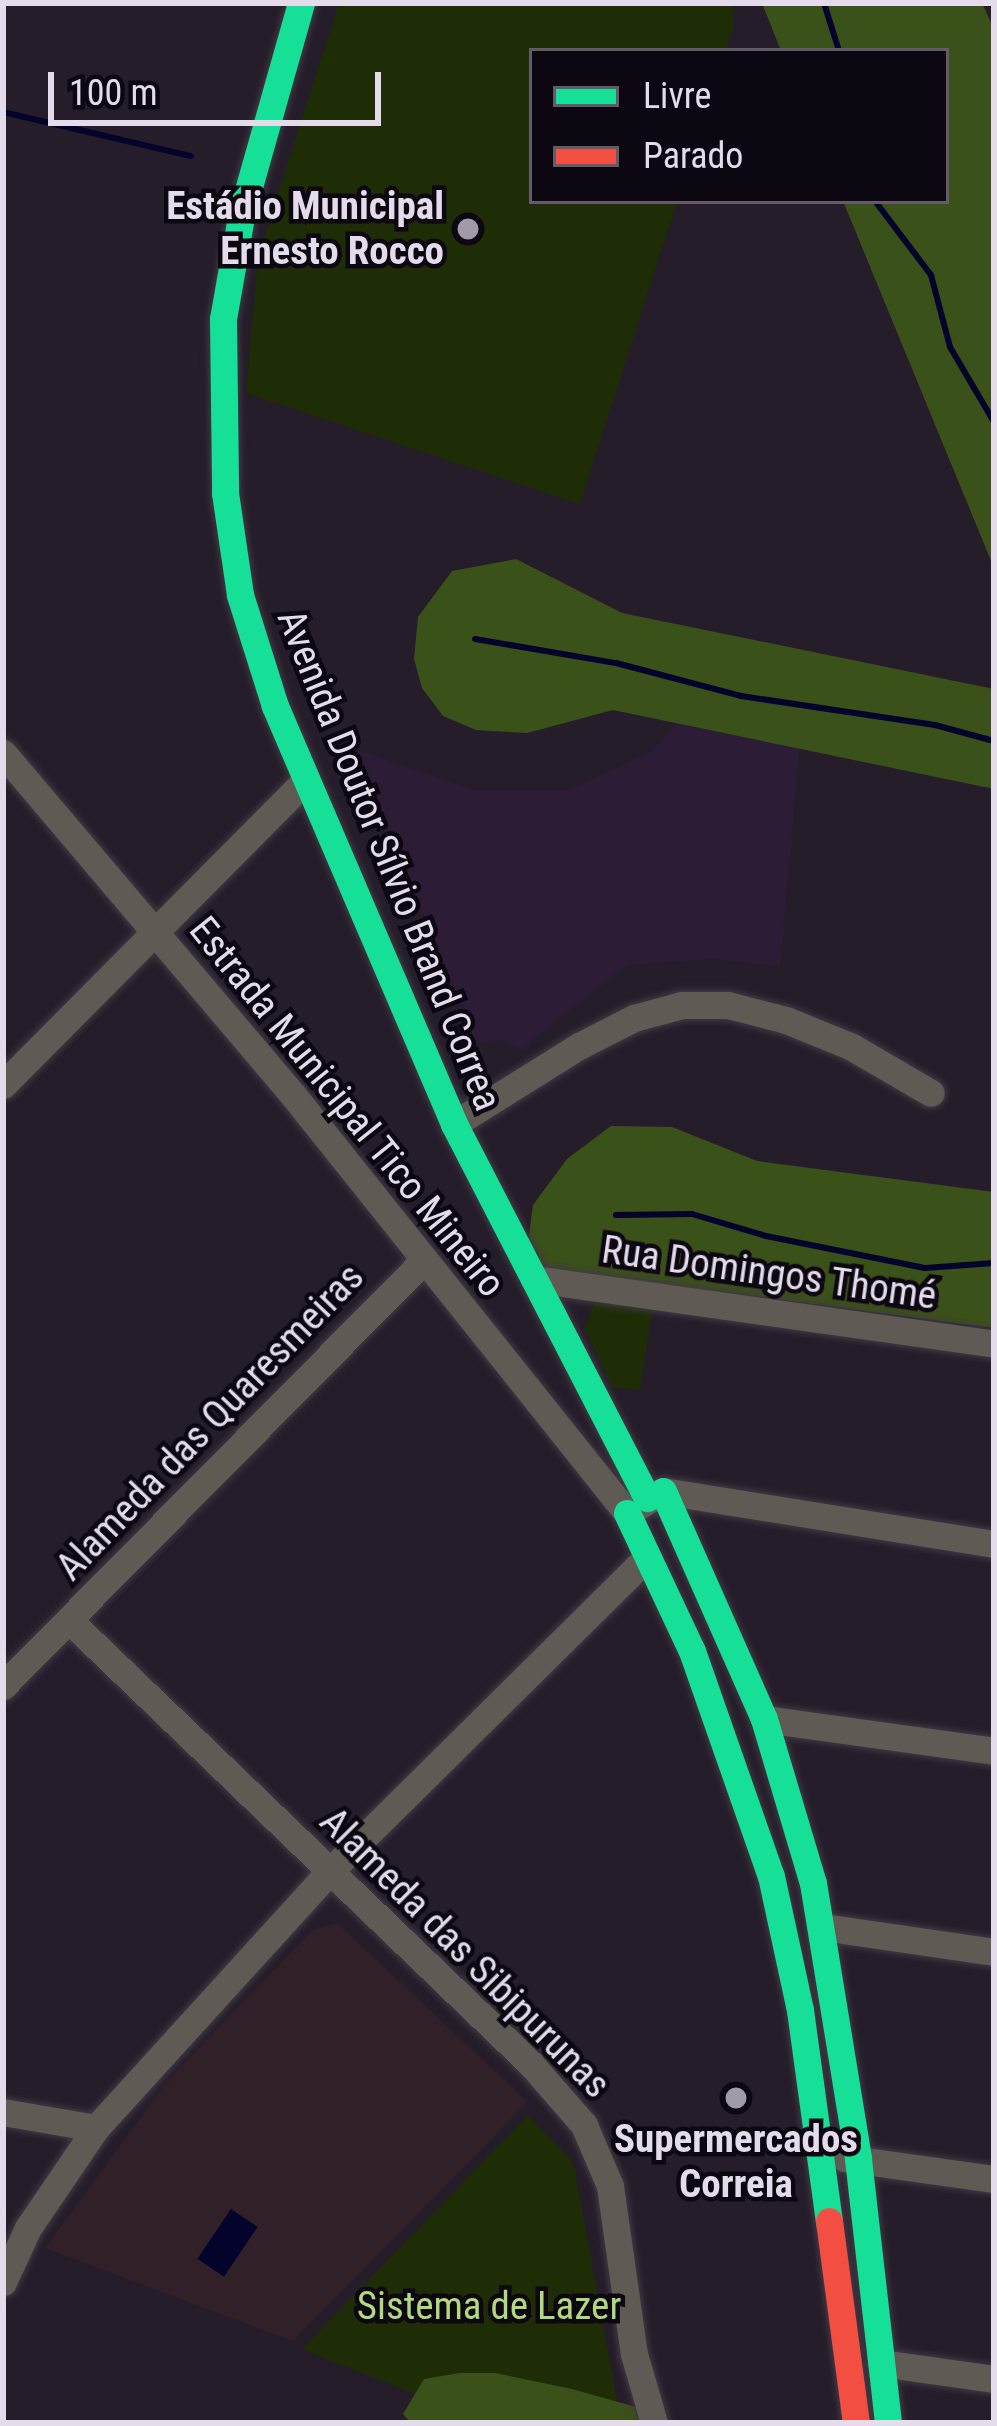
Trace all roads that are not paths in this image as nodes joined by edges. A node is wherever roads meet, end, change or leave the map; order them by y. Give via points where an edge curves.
1 (302, 3) edge
2 (3, 753) edge
3 (306, 780) junction
4 (154, 929) junction
5 (3, 1084) edge
6 (931, 1093) dead end
7 (454, 1124) junction
8 (422, 1262) junction
9 (534, 1279) junction
10 (994, 1344) edge
11 (646, 1501) junction
12 (994, 1544) edge
13 (645, 1559) junction
14 (70, 1621) junction
15 (3, 1686) edge
16 (764, 1719) junction
17 (994, 1751) edge
18 (331, 1870) junction
19 (823, 1927) junction
20 (994, 1952) edge
21 (3, 2112) edge
22 (97, 2128) junction
23 (820, 2157) junction
24 (858, 2159) junction
25 (994, 2179) edge
26 (3, 2282) edge
27 (880, 2363) junction
28 (994, 2379) edge
29 (654, 2423) edge
30 (856, 2423) edge
31 (888, 2423) edge

1 - 3 main road, Avenida Doutor Sílvio Brand Correa via 238,231 223,319 220,424 240,595
2 - 4 street, Estrada Municipal Tico Mineiro
3 - 4 street
3 - 7 main road, Avenida Doutor Sílvio Brand Correa
4 - 5 street
4 - 8 street, Estrada Municipal Tico Mineiro
6 - 7 street via 786,1020 728,1005 682,1005 579,1046
7 - 9 main road, Avenida Doutor Sílvio Brand Correa
8 - 11 street, Estrada Municipal Tico Mineiro
8 - 14 street, Alameda das Quaresmeiras
9 - 10 street, Rua Domingos Thomé
9 - 11 main road, Avenida Doutor Sílvio Brand Correa
11 - 12 street
11 - 13 main road
11 - 16 main road
13 - 18 street
13 - 23 main road via 692,1651 771,1876
14 - 15 street, Alameda das Quaresmeiras
14 - 18 street, Alameda das Sibipurunas
16 - 17 street
16 - 19 main road
18 - 22 street
18 - 29 street, Alameda das Sibipurunas via 584,2126 610,2186 634,2354
19 - 20 street
19 - 24 main road
21 - 22 street
22 - 26 street via 28,2228
23 - 24 street
23 - 30 main road
24 - 25 street
24 - 27 main road
27 - 28 street
27 - 31 main road

